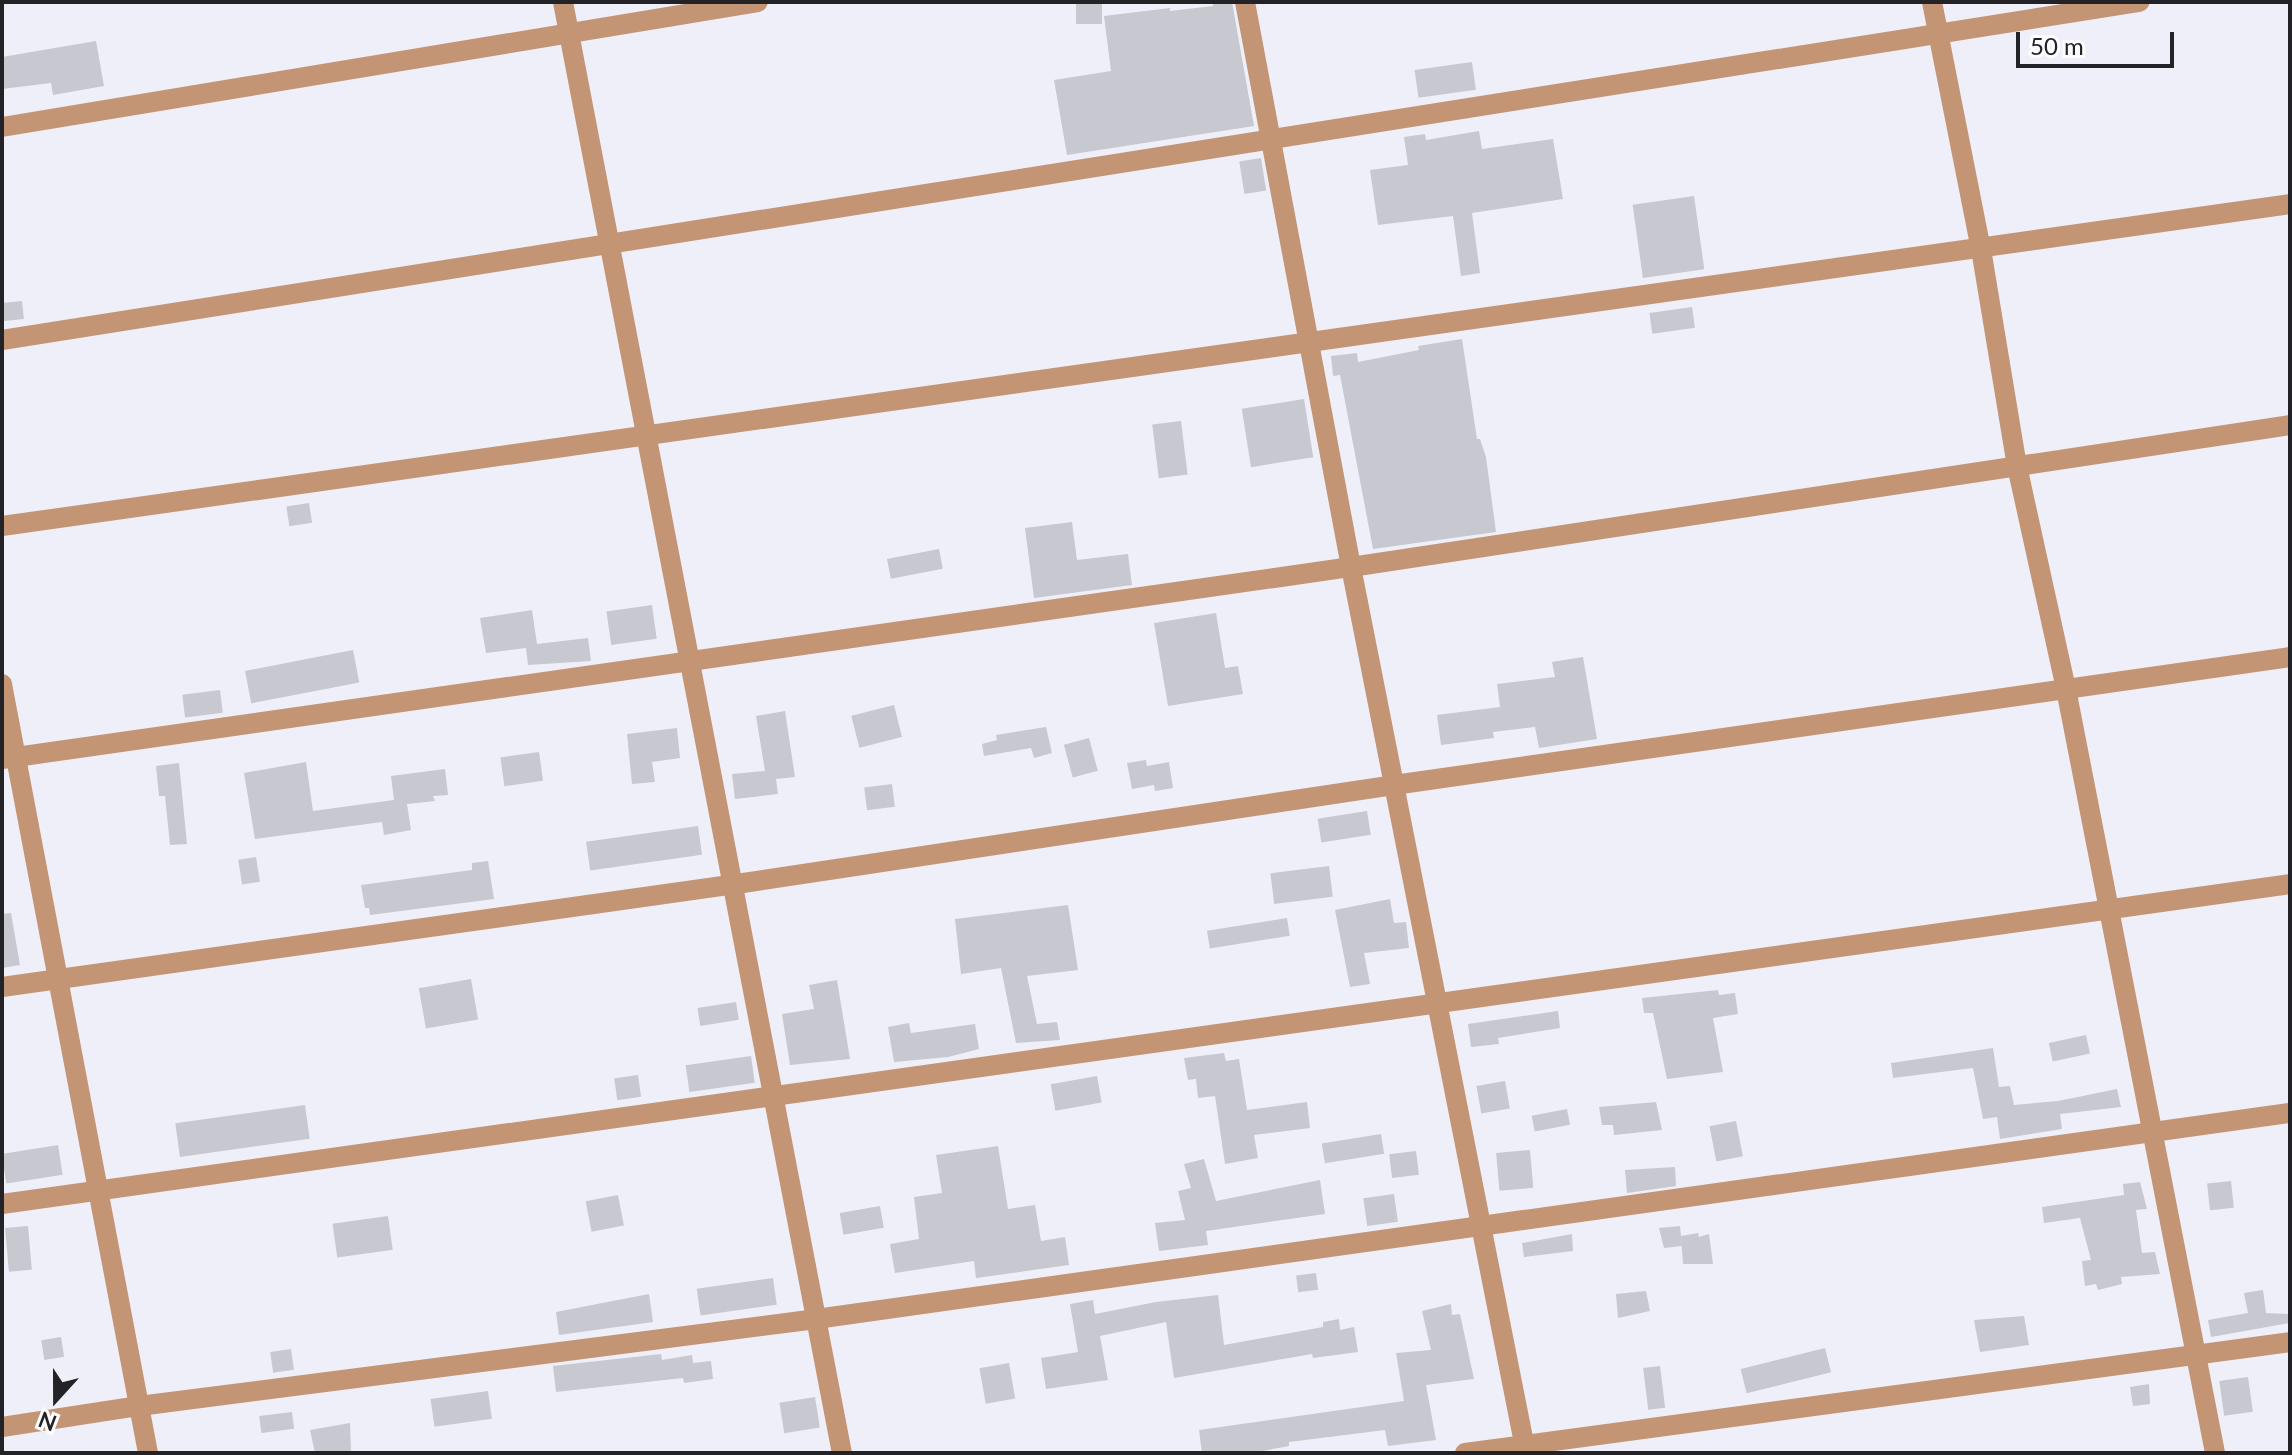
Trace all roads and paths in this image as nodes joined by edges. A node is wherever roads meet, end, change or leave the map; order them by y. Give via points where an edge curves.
1 (563, 2) edge
2 (758, 2) edge
3 (1245, 2) edge
4 (1932, 2) edge
5 (2139, 2) edge
6 (569, 34) junction
7 (1938, 34) junction
8 (2, 127) edge
9 (1271, 140) junction
10 (2290, 204) edge
11 (609, 245) junction
12 (1981, 249) junction
13 (2, 340) edge
14 (1310, 345) junction
15 (2290, 425) edge
16 (645, 436) junction
17 (2017, 466) junction
18 (2, 526) edge
19 (1351, 567) junction
20 (2290, 657) edge
21 (689, 663) junction
22 (2, 684) edge
23 (2066, 689) junction
24 (9, 758) edge
25 (1394, 785) junction
26 (2290, 884) edge
27 (730, 885) junction
28 (2109, 909) junction
29 (58, 980) junction
30 (2, 987) edge
31 (1436, 1004) junction
32 (772, 1095) junction
33 (2290, 1113) edge
34 (2152, 1132) junction
35 (98, 1192) junction
36 (2, 1204) edge
37 (1480, 1227) junction
38 (816, 1319) junction
39 (2290, 1342) edge
40 (2196, 1355) junction
41 (139, 1406) junction
42 (2, 1427) edge
43 (1525, 1449) edge
44 (148, 1453) edge
45 (842, 1453) edge
46 (1465, 1453) edge
47 (2215, 1453) edge

1 - 6 street
2 - 6 street
3 - 9 street
4 - 7 street
5 - 7 street
6 - 8 street
6 - 11 street
7 - 9 street
7 - 12 street
9 - 11 street
9 - 14 street
10 - 12 street
11 - 13 street
11 - 16 street
12 - 14 street
12 - 17 street
14 - 16 street
14 - 19 street
15 - 17 street
16 - 18 street
16 - 21 street
17 - 19 street
17 - 23 street
19 - 21 street
19 - 25 street
20 - 23 street
21 - 24 street
21 - 27 street
22 - 24 street
23 - 25 street
23 - 28 street
24 - 29 street
25 - 27 street
25 - 31 street
26 - 28 street
27 - 29 street
27 - 32 street
28 - 31 street
28 - 34 street
29 - 30 street
29 - 35 street
31 - 32 street
31 - 37 street
32 - 35 street
32 - 38 street
33 - 34 street
34 - 37 street
34 - 40 street
35 - 36 street
35 - 41 street
37 - 38 street
37 - 43 street
38 - 41 street
38 - 45 street
39 - 40 street
40 - 43 street
40 - 47 street
41 - 42 street
41 - 44 street
43 - 46 street

